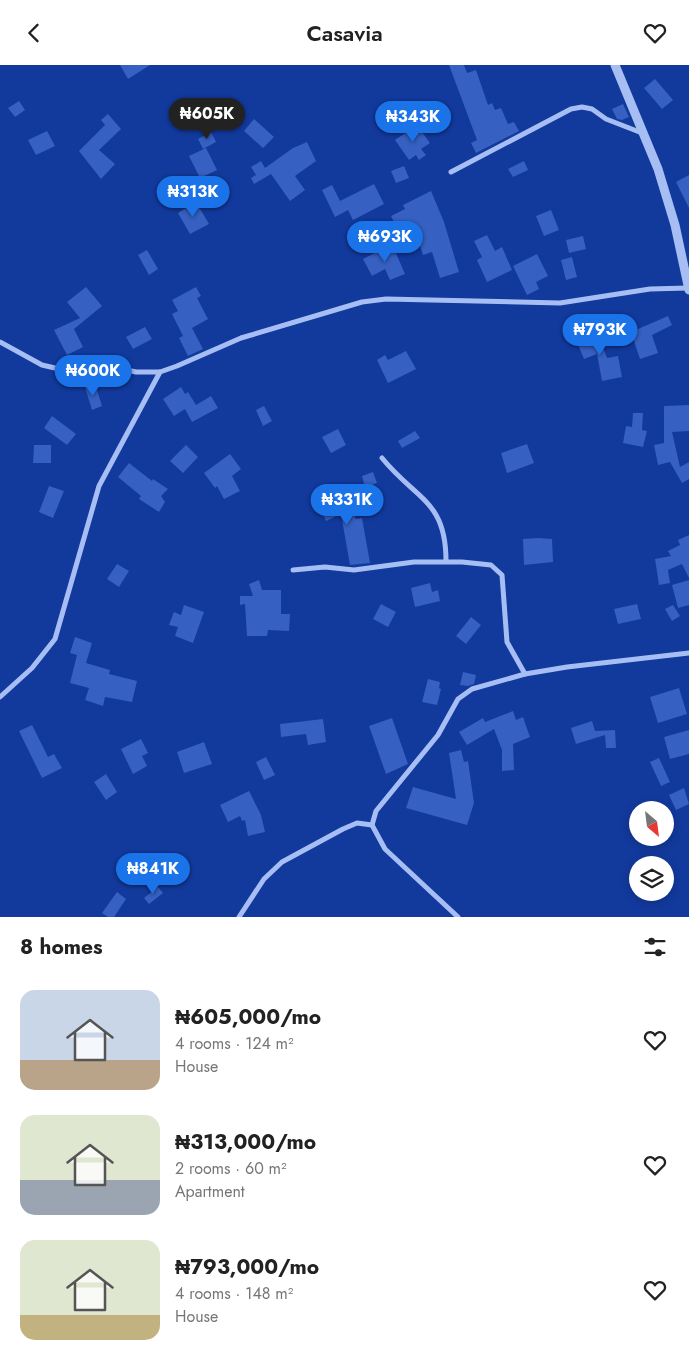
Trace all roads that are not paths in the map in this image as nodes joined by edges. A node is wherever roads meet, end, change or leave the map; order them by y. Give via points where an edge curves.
1 (616, 65) edge
2 (643, 133) junction
3 (451, 172) dead end
4 (689, 289) edge
5 (0, 343) edge
6 (160, 372) junction
7 (382, 458) dead end
8 (446, 561) junction
9 (293, 570) dead end
10 (689, 653) edge
11 (525, 674) junction
12 (0, 697) edge
13 (372, 825) junction
14 (239, 917) edge
15 (458, 917) edge

1 - 2 street
2 - 3 street via 606,119 592,109 571,109
2 - 4 street via 672,216
4 - 6 street via 650,289 560,303 386,299 362,302 241,338
5 - 6 street via 42,365 55,368 100,364 136,372
6 - 12 street via 99,486 55,639 32,668
7 - 8 street via 399,479 435,510 445,535
8 - 9 street via 354,570 325,567
8 - 11 street via 490,565 502,575 507,643
10 - 11 street
11 - 13 street via 472,689 458,699 438,735 376,811
13 - 14 street via 357,823 282,862 264,879
13 - 15 street via 385,849

